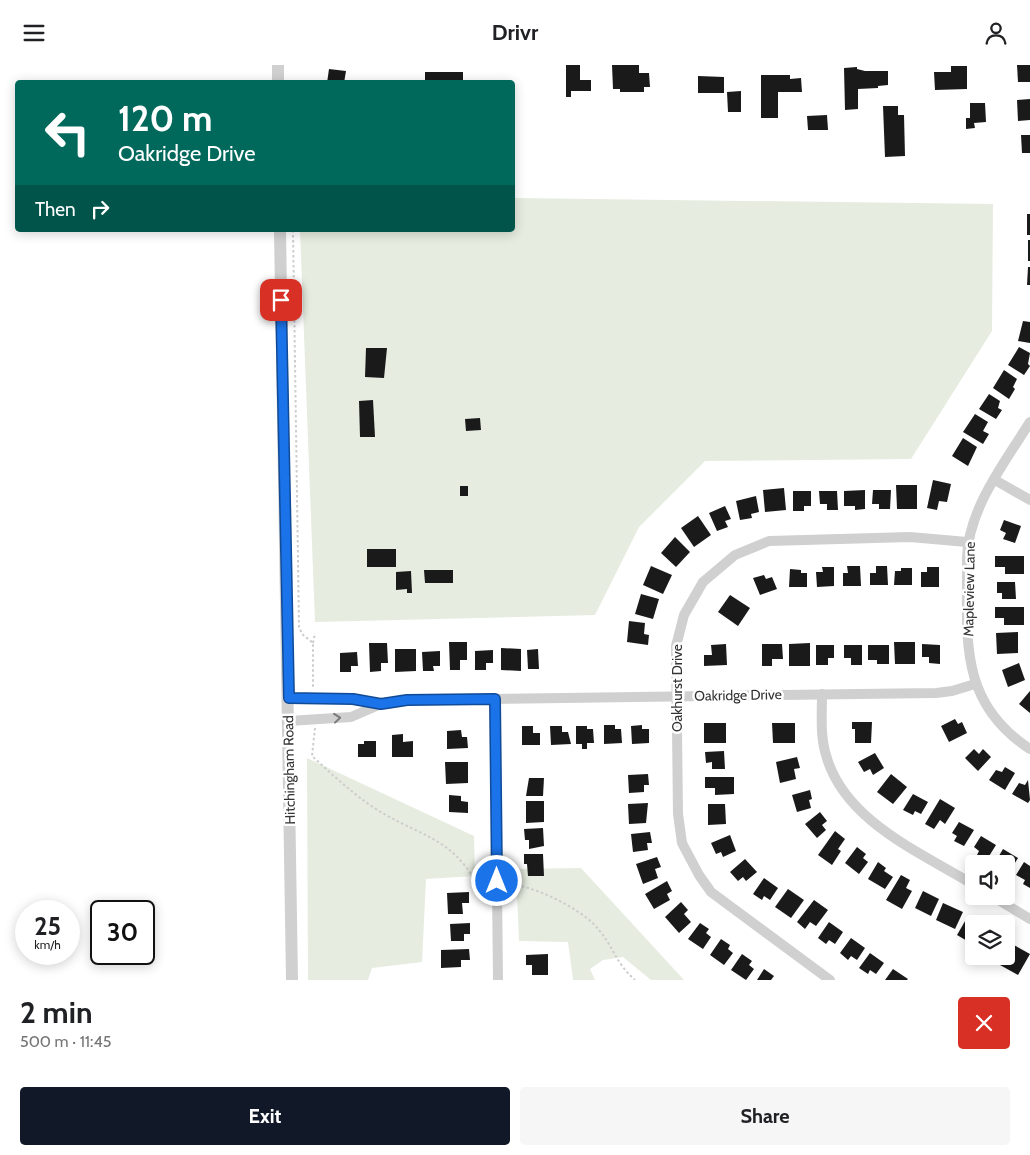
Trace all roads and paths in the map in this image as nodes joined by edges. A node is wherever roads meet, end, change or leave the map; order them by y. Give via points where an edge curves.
1 (278, 65) edge
2 (278, 80) edge
3 (280, 232) edge
4 (293, 232) edge
5 (1030, 422) edge
6 (995, 480) junction
7 (1030, 500) edge
8 (967, 542) junction
9 (315, 633) dead end
10 (313, 643) junction
11 (975, 684) junction
12 (822, 694) junction
13 (676, 696) junction
14 (289, 698) junction
15 (313, 699) junction
16 (495, 699) junction
17 (381, 704) junction
18 (315, 720) junction
19 (289, 721) junction
20 (1030, 749) edge
21 (965, 880) edge
22 (497, 881) junction
23 (1007, 905) edge
24 (1030, 919) edge
25 (292, 980) edge
26 (498, 980) edge
27 (634, 980) edge
28 (830, 980) edge

1 - 2 street
3 - 14 street, Hitchingham Road
4 - 10 path via 299,627
5 - 6 street, Mapleview Lane
6 - 7 street
6 - 8 street, Mapleview Lane via 973,521
8 - 11 street, Mapleview Lane via 968,656
8 - 13 street, Oakhurst Drive via 910,537 789,539 769,541 734,555 703,582 684,615 676,646
9 - 10 path
10 - 15 path
11 - 12 street, Oakridge Drive via 936,693
11 - 20 street, Mapleview Lane via 993,717
12 - 13 street, Oakridge Drive
12 - 21 street via 825,754 842,792 880,828
13 - 16 street, Oakridge Drive
13 - 28 street, Oakhurst Drive via 679,829 690,860 711,892
14 - 15 street, Oakridge Drive
14 - 19 street, Hitchingham Road
15 - 17 street, Oakridge Drive via 353,699
16 - 17 street, Oakridge Drive via 407,700
16 - 22 street
18 -> 17 street, Oakridge Drive via 351,717
18 - 19 street, Oakridge Drive
18 - 22 path via 312,756 339,781 385,815 446,845 466,865 474,879
19 - 25 street, Hitchingham Road
22 - 26 street
22 - 27 path via 563,901 599,929 621,968
23 - 24 street

